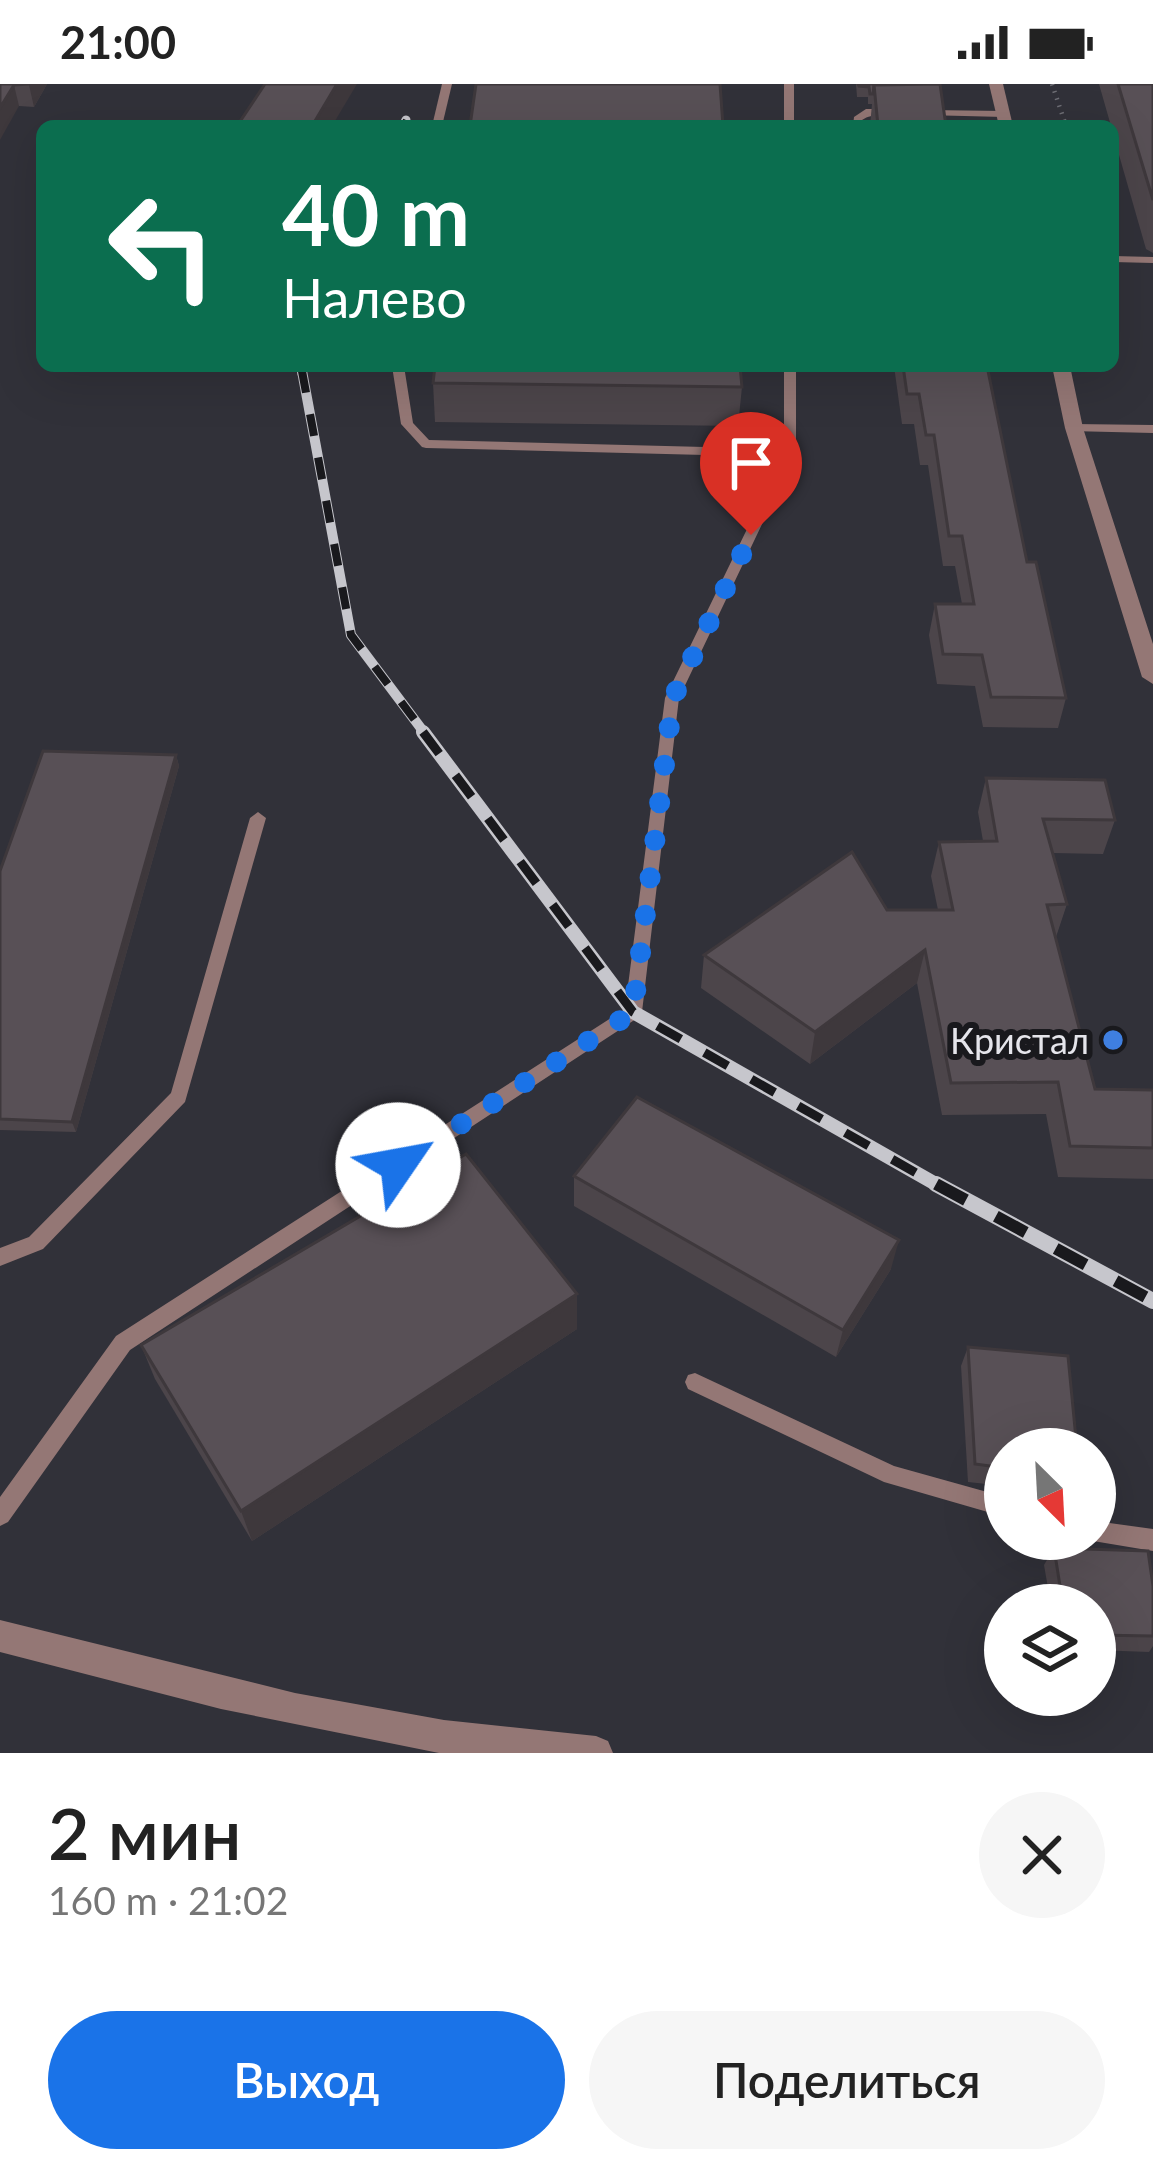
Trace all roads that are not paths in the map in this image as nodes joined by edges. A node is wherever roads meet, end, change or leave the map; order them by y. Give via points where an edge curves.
1 (447, 84) edge
2 (789, 84) edge
3 (996, 84) edge
4 (438, 120) edge
5 (789, 120) edge
6 (857, 120) edge
7 (1005, 120) edge
8 (1119, 259) edge
9 (1153, 260) edge
10 (399, 372) edge
11 (790, 372) edge
12 (1061, 372) edge
13 (1074, 428) junction
14 (1153, 429) edge
15 (790, 453) junction
16 (1151, 652) edge
17 (1153, 677) edge
18 (258, 818) dead end
19 (0, 1257) edge
20 (694, 1382) dead end
21 (984, 1501) edge
22 (0, 1515) edge
23 (1116, 1535) edge
24 (1153, 1540) edge
25 (0, 1636) edge
26 (596, 1753) edge

1 - 4 lane
2 - 5 lane
3 - 7 street
6 - 7 lane via 869,112
8 - 9 lane
10 - 15 lane via 407,424 426,444
11 - 15 lane
12 - 13 street
13 - 14 lane
13 - 16 street
15 - 22 lane via 673,698 633,1012 123,1343
16 - 17 street
18 - 19 lane via 179,1097 36,1243
20 - 21 lane via 891,1475
23 - 24 lane
25 - 26 street via 262,1705 511,1748

